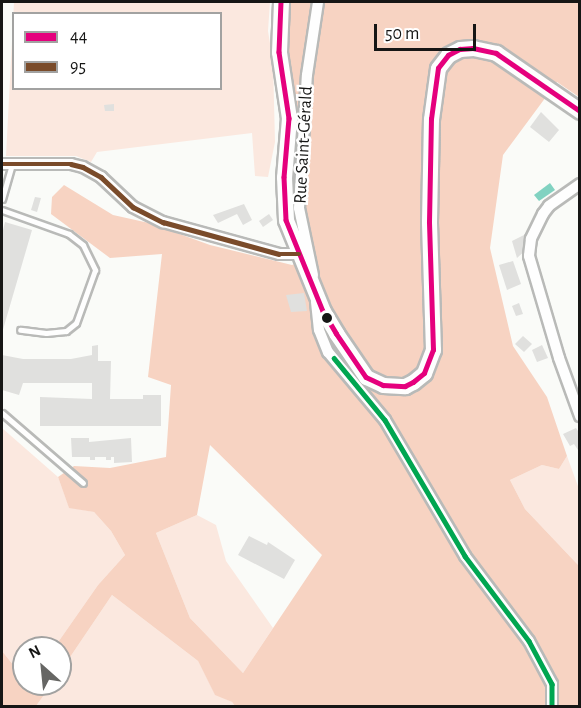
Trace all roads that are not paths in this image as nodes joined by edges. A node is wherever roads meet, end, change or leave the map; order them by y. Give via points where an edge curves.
1 (281, 2) edge
2 (318, 2) edge
3 (579, 111) edge
4 (7, 165) edge
5 (579, 184) edge
6 (2, 199) edge
7 (2, 210) edge
8 (299, 254) junction
9 (315, 289) junction
10 (21, 330) dead end
11 (2, 413) edge
12 (579, 416) edge
13 (83, 483) dead end
14 (552, 706) edge

1 - 8 street via 279,52 289,118 284,200 286,220
2 - 9 street, Rue Saint-Gérald via 308,75 299,208
3 - 9 street via 496,53 460,49 438,68 431,119 429,222 433,350 424,373 413,382 394,387 366,377 336,333
4 - 6 lane
4 - 8 street via 83,167 101,177 133,207 163,222 279,254
5 - 12 street via 543,214 531,239 529,256
7 - 10 lane via 69,234 83,245 95,270 76,323 66,331
8 - 9 street
9 - 14 street, Rue Saint-Gérald via 319,330 328,352 385,420 465,556 529,641 552,684
11 - 13 lane

